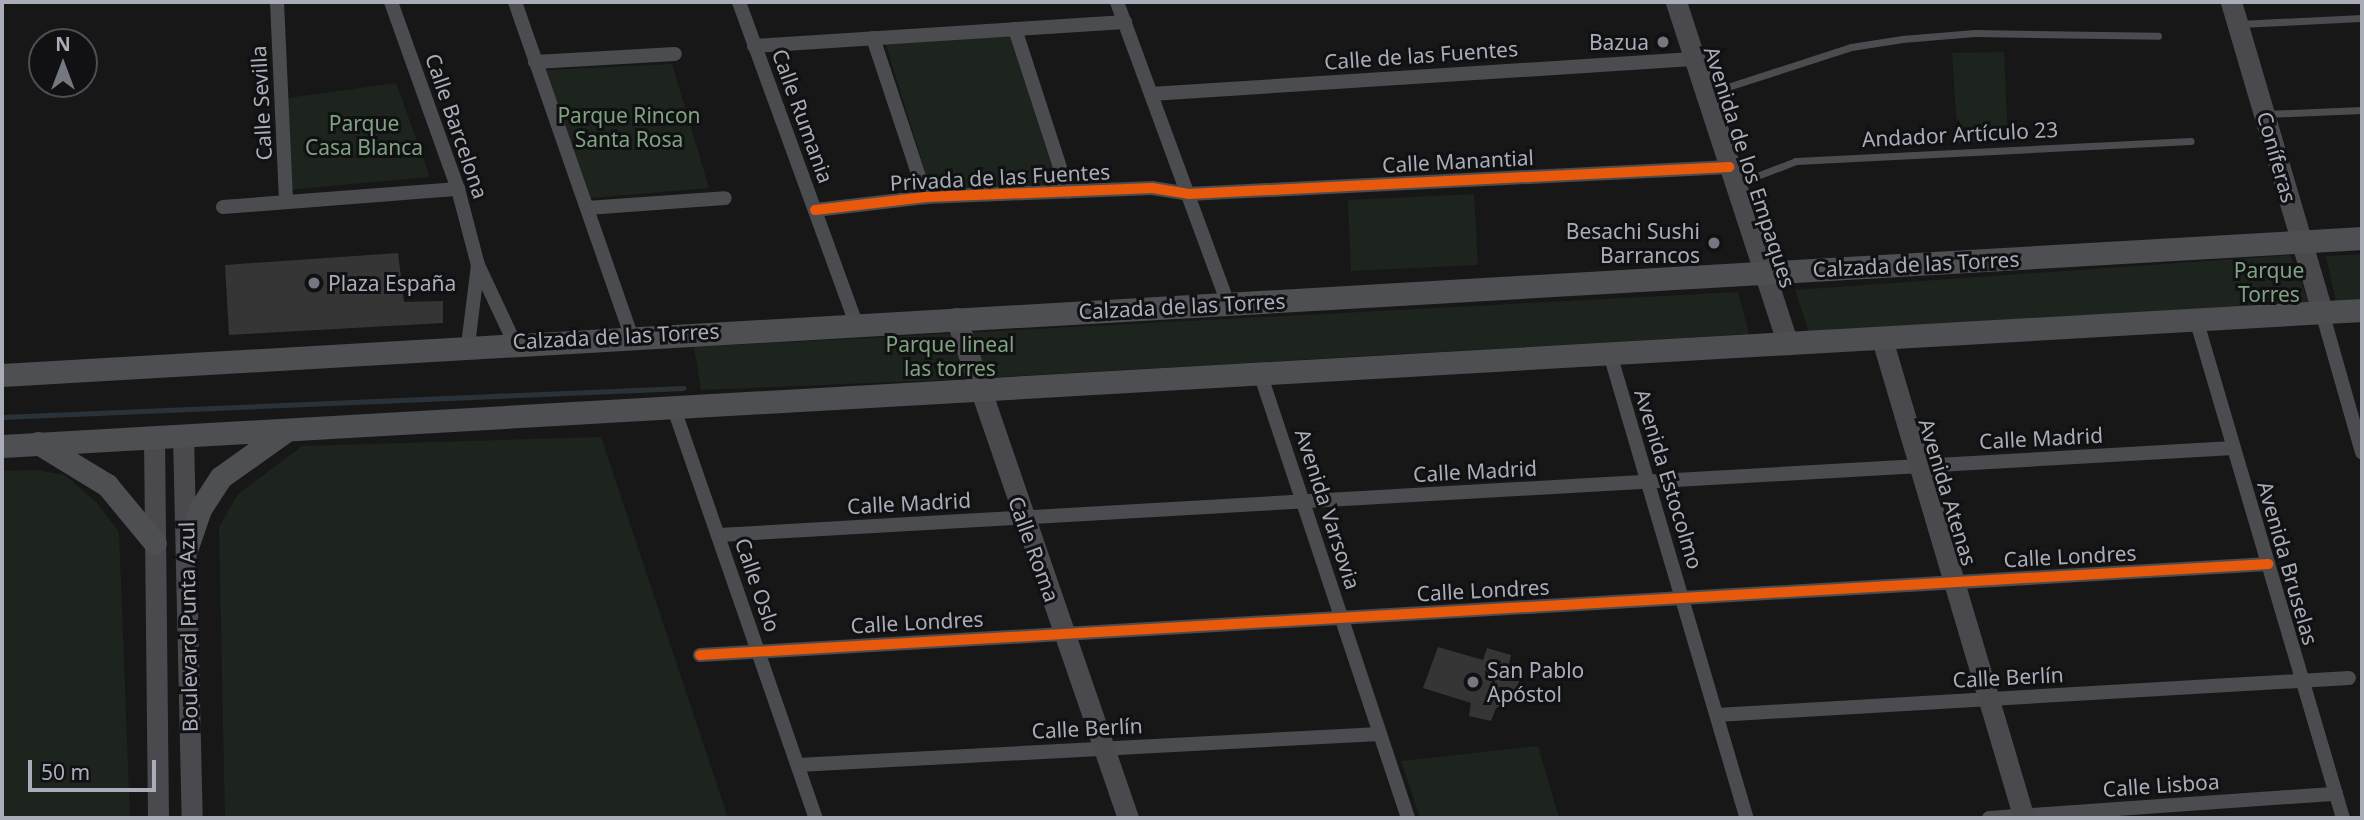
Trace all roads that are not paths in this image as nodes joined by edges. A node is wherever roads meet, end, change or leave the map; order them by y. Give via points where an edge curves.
1 (277, 2) edge
2 (391, 2) edge
3 (515, 2) edge
4 (739, 2) edge
5 (1117, 2) edge
6 (1676, 2) edge
7 (2231, 2) edge
8 (2362, 18) edge
9 (1125, 22) junction
10 (2238, 24) junction
11 (1015, 30) junction
12 (2158, 36) dead end
13 (873, 38) junction
14 (754, 46) junction
15 (675, 54) dead end
16 (1693, 59) junction
17 (535, 62) junction
18 (1151, 94) junction
19 (1705, 94) junction
20 (2362, 110) edge
21 (2264, 114) junction
22 (2190, 141) dead end
23 (1732, 176) junction
24 (458, 189) junction
25 (1069, 192) junction
26 (1188, 194) junction
27 (926, 197) junction
28 (725, 198) dead end
29 (286, 202) junction
30 (223, 207) dead end
31 (587, 208) junction
32 (815, 210) junction
33 (2362, 238) edge
34 (2302, 242) junction
35 (478, 265) junction
36 (1765, 272) junction
37 (1228, 304) junction
38 (2362, 310) edge
39 (2322, 312) junction
40 (956, 318) junction
41 (2196, 319) junction
42 (856, 323) junction
43 (631, 335) junction
44 (1882, 339) junction
45 (514, 342) junction
46 (468, 345) junction
47 (1788, 345) junction
48 (1610, 354) junction
49 (1260, 373) junction
50 (2, 375) edge
51 (976, 389) junction
52 (673, 406) junction
53 (290, 429) junction
54 (183, 435) junction
55 (154, 437) junction
56 (38, 443) junction
57 (2, 446) edge
58 (2234, 448) junction
59 (2362, 452) edge
60 (1920, 466) junction
61 (1648, 482) junction
62 (1303, 503) junction
63 (1022, 517) junction
64 (719, 536) junction
65 (155, 543) junction
66 (187, 547) junction
67 (2268, 564) junction
68 (1955, 582) junction
69 (1682, 598) junction
70 (1342, 618) junction
71 (1064, 634) junction
72 (758, 650) junction
73 (700, 655) dead end
74 (2349, 678) dead end
75 (2302, 681) junction
76 (1989, 699) junction
77 (1717, 715) junction
78 (1379, 734) junction
79 (1104, 748) junction
80 (798, 765) junction
81 (2336, 794) junction
82 (2024, 817) edge
83 (158, 818) edge
84 (192, 818) edge
85 (816, 818) edge
86 (1128, 818) edge
87 (1408, 818) edge
88 (1747, 818) edge
89 (1989, 818) edge
90 (2343, 818) edge

1 - 29 street, Calle Sevilla
2 - 24 street, Calle Barcelona
3 - 17 street
4 - 14 street, Calle Rumania
5 - 9 street
6 - 16 street, Avenida de los Empaques
7 - 10 street, Coníferas
8 - 10 lane
9 - 11 street
9 - 18 street
10 - 21 street, Coníferas
11 - 13 street
11 - 25 street
12 - 19 lane via 1975,33 1902,39 1851,47
13 - 14 street
13 - 27 street
14 - 32 street, Calle Rumania
15 - 17 street
16 - 18 street, Calle de las Fuentes
16 - 19 street, Avenida de los Empaques
17 - 31 street
18 - 26 street
19 - 23 street, Avenida de los Empaques
20 - 21 lane
21 - 34 street, Coníferas
22 - 23 lane, Andador Artículo 23 via 1796,162
23 - 26 street, Calle Manantial
23 - 36 street, Avenida de los Empaques
24 - 29 street
24 - 35 street, Calle Barcelona
25 - 26 street, Privada de las Fuentes via 1152,188
25 - 27 street, Privada de las Fuentes
26 - 37 street
27 - 32 street, Privada de las Fuentes
28 - 31 street
29 - 30 street
31 - 43 street
32 - 42 street, Calle Rumania
33 - 34 main road, Calzada de las Torres
34 - 36 main road, Calzada de las Torres
34 - 39 street, Coníferas
35 - 45 street, Calle Barcelona
35 - 46 street, Calle Barcelona
36 - 37 main road, Calzada de las Torres
36 - 47 street, Avenida de los Empaques
37 - 40 main road, Calzada de las Torres
38 - 39 main road
39 - 41 main road
39 - 59 street
40 - 42 main road, Calzada de las Torres
40 - 51 street, Calle Roma
41 - 44 main road
41 - 58 street, Avenida Bruselas
42 - 43 main road, Calzada de las Torres
43 - 45 main road, Calzada de las Torres
44 - 47 main road
44 - 60 street, Avenida Atenas
45 - 46 main road, Calzada de las Torres
46 - 50 main road, Calzada de las Torres
47 - 48 main road
48 - 49 main road
48 - 61 street, Avenida Estocolmo
49 - 51 main road
49 - 62 street, Avenida Varsovia
51 - 52 main road
51 - 63 street, Calle Roma
52 - 53 main road
52 - 64 street, Calle Oslo
53 - 54 main road
53 - 66 main road via 250,451 221,477 200,509
54 - 55 main road
54 - 66 street, Boulevard Punta Azul
55 - 56 main road
55 - 65 street, Boulevard Punta Azul
56 - 57 main road
56 - 65 main road via 107,485
58 - 60 street, Calle Madrid
58 - 67 street, Avenida Bruselas
60 - 61 street, Calle Madrid
60 - 68 street, Avenida Atenas
61 - 62 street, Calle Madrid
61 - 69 street, Avenida Estocolmo
62 - 63 street, Calle Madrid
62 - 70 street, Avenida Varsovia
63 - 64 street, Calle Madrid
63 - 71 street, Calle Roma
64 - 72 street, Calle Oslo
65 - 83 street, Boulevard Punta Azul
66 - 84 street, Boulevard Punta Azul
67 - 68 street, Calle Londres
67 - 75 street, Avenida Bruselas
68 - 69 street, Calle Londres
68 - 76 street, Avenida Atenas
69 - 70 street, Calle Londres
69 - 77 street, Avenida Estocolmo
70 - 71 street, Calle Londres
70 - 78 street, Avenida Varsovia
71 - 72 street, Calle Londres
71 - 79 street, Calle Roma
72 - 73 street, Calle Londres
72 - 80 street, Calle Oslo
74 - 75 street, Calle Berlín
75 - 76 street, Calle Berlín
75 - 81 street, Avenida Bruselas
76 - 77 street, Calle Berlín
76 - 82 street, Avenida Atenas
77 - 88 street, Avenida Estocolmo
78 - 79 street, Calle Berlín
78 - 87 street, Avenida Varsovia
79 - 80 street, Calle Berlín
79 - 86 street, Calle Roma
80 - 85 street, Calle Oslo
81 - 82 street, Calle Lisboa
81 - 90 street, Avenida Bruselas
82 - 89 street, Calle Lisboa

